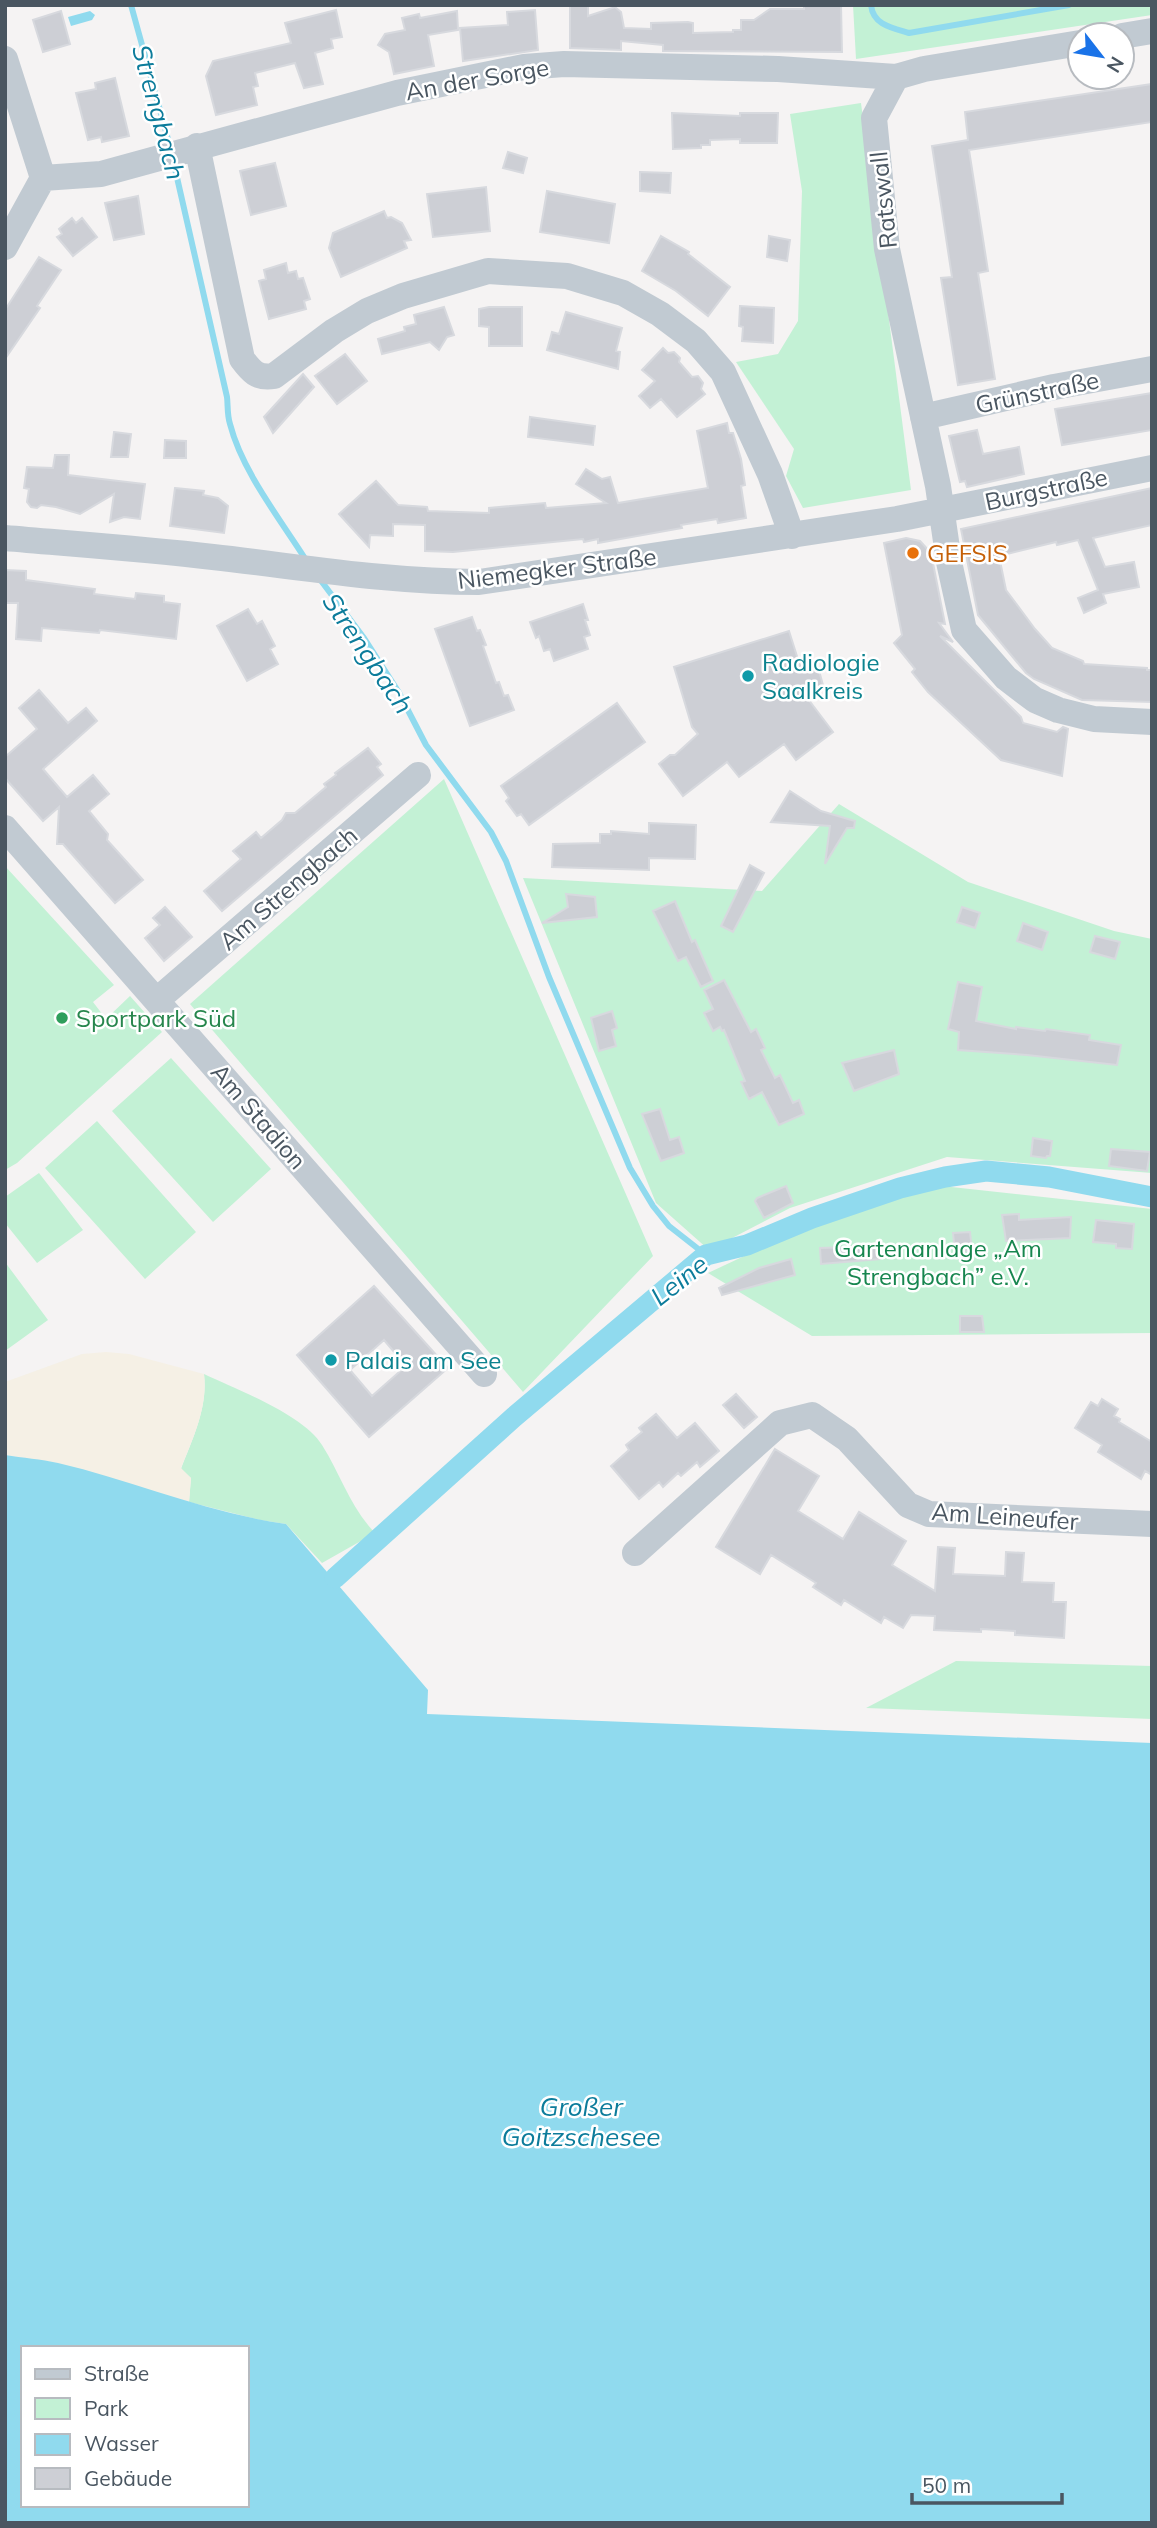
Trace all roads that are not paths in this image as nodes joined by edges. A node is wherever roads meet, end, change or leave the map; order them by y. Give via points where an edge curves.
1 (1066, 45) edge
2 (5, 59) edge
3 (896, 77) junction
4 (194, 147) junction
5 (43, 178) junction
6 (5, 247) edge
7 (1152, 369) edge
8 (923, 417) junction
9 (1152, 468) edge
10 (940, 511) junction
11 (792, 536) junction
12 (5, 538) edge
13 (1152, 722) edge
14 (418, 775) dead end
15 (5, 828) edge
16 (157, 1000) junction
17 (484, 1374) dead end
18 (1152, 1524) edge
19 (635, 1553) dead end

1 - 3 street
2 - 5 street
3 - 4 street, An der Sorge via 778,69 524,67 397,93
3 - 8 street, Ratswall via 874,118 887,249
4 - 5 street, An der Sorge via 86,176
4 - 11 street via 242,359 253,373 274,376 334,331 403,296 488,271 567,276 623,293 660,314 696,341 723,372 770,474
5 - 6 street
7 - 8 street, Grünstraße
8 - 10 street, Ratswall
9 - 10 street, Burgstraße
10 - 11 street, Niemegker Straße
10 - 13 street, Ratswall via 964,629 1006,678 1035,700 1058,710 1094,719
11 - 12 street, Niemegker Straße via 479,582 430,582
14 - 16 street, Am Strengbach
15 - 16 street, Am Stadion
16 - 17 street, Am Stadion
18 - 19 street, Am Leineufer via 929,1514 908,1505 847,1439 812,1415 780,1423

